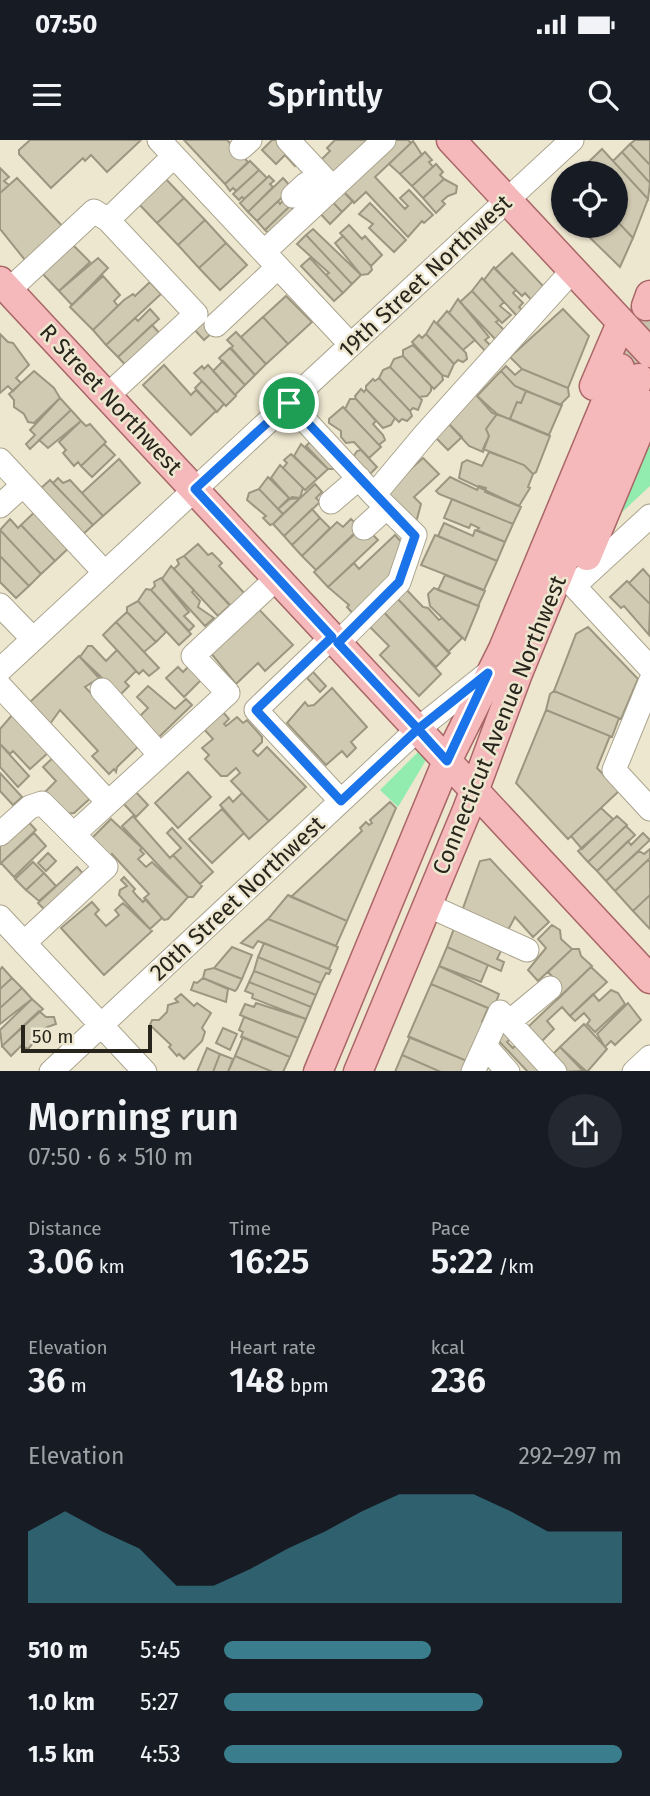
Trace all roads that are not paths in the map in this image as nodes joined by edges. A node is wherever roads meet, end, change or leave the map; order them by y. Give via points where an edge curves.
1 (288, 140) edge
2 (384, 140) edge
3 (451, 140) edge
4 (572, 140) edge
5 (167, 146) edge
6 (331, 190) junction
7 (293, 197) dead end
8 (507, 200) junction
9 (108, 220) junction
10 (271, 260) junction
11 (572, 271) junction
12 (4, 286) edge
13 (621, 323) junction
14 (216, 325) dead end
15 (351, 345) junction
16 (637, 366) edge
17 (107, 396) junction
18 (289, 403) junction
19 (650, 405) edge
20 (0, 460) edge
21 (23, 485) junction
22 (195, 489) junction
23 (373, 494) junction
24 (331, 502) dead end
25 (0, 506) edge
26 (650, 516) edge
27 (364, 528) dead end
28 (105, 573) junction
29 (277, 578) junction
30 (574, 586) junction
31 (0, 604) edge
32 (33, 639) junction
33 (335, 640) junction
34 (650, 668) edge
35 (0, 670) edge
36 (488, 673) junction
37 (650, 682) edge
38 (0, 686) edge
39 (102, 690) dead end
40 (418, 729) junction
41 (498, 734) junction
42 (160, 755) junction
43 (447, 761) junction
44 (475, 790) junction
45 (341, 801) junction
46 (108, 802) junction
47 (650, 809) edge
48 (75, 833) junction
49 (0, 835) edge
50 (427, 905) junction
51 (0, 917) edge
52 (24, 943) junction
53 (527, 950) dead end
54 (650, 979) edge
55 (550, 988) dead end
56 (509, 1022) junction
57 (101, 1025) junction
58 (485, 1046) junction
59 (650, 1057) edge
60 (52, 1071) edge
61 (144, 1071) edge
62 (318, 1071) edge
63 (358, 1071) edge
64 (473, 1071) edge
65 (507, 1071) edge
66 (554, 1071) edge
67 (636, 1071) edge

1 - 6 street
2 - 6 street
3 - 8 main road
4 - 8 street, 19th Street Northwest
5 - 9 street
5 - 10 street
6 - 7 street via 306,184
6 - 10 street
8 - 11 main road
8 - 15 street, 19th Street Northwest
9 - 12 street via 94,211
9 - 17 street via 195,314
10 - 14 street
10 - 15 street
11 - 13 main road
11 - 23 street
12 - 17 main road, R Street Northwest
13 - 16 main road
13 - 36 main road via 499,616 490,641
15 - 18 street, 19th Street Northwest
16 - 36 main road, Connecticut Avenue Northwest
16 - 41 main road, Connecticut Avenue Northwest
17 - 22 main road, R Street Northwest
18 - 22 street, 19th Street Northwest
18 - 23 street
19 - 30 main road
20 - 21 street
21 - 25 street
21 - 28 street
22 - 28 street, 19th Street Northwest
22 - 29 main road, R Street Northwest
23 - 24 street
23 - 27 street
23 - 33 street via 415,536 399,582
26 - 30 street
28 - 32 street, 19th Street Northwest
29 - 33 main road, R Street Northwest
29 - 42 street via 193,656 228,692
30 - 34 street
30 - 41 main road via 531,679
31 - 32 street
32 - 35 street, 19th Street Northwest
33 - 40 main road, R Street Northwest
33 - 45 street via 256,710
36 - 40 street, 20th Street Northwest
36 - 43 main road, Connecticut Avenue Northwest
37 - 47 street via 614,770
38 - 46 street
39 - 42 street
40 - 43 main road, R Street Northwest
40 - 45 street, 20th Street Northwest
41 - 44 main road, Connecticut Avenue Northwest
42 - 46 street
43 - 44 main road, R Street Northwest
43 - 62 main road, Connecticut Avenue Northwest
44 - 50 main road, Connecticut Avenue Northwest
44 - 54 main road, R Street Northwest
45 - 57 street, 20th Street Northwest
46 - 48 street
48 - 49 street via 43,803 30,807
48 - 52 street via 106,867
50 - 53 street
50 - 63 main road, Connecticut Avenue Northwest
51 - 52 street
52 - 57 street
55 - 56 street
56 - 58 street via 500,1012
56 - 66 street
57 - 60 street, 20th Street Northwest
57 - 61 street
58 - 64 street
58 - 65 street
59 - 67 street

